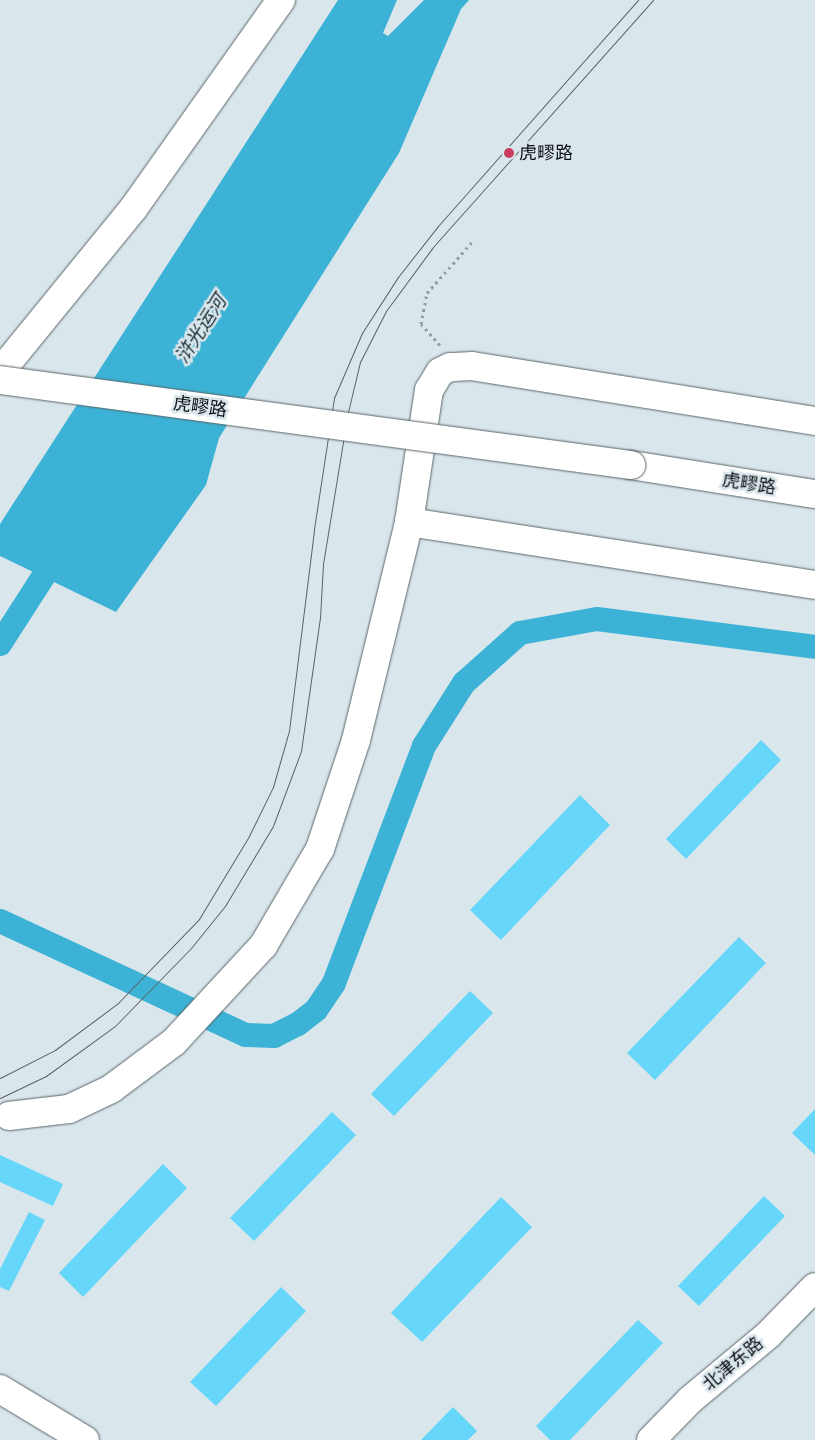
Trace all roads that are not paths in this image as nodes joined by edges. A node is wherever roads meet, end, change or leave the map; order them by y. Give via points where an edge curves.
1 (281, 0) edge
2 (0, 372) edge
3 (0, 380) edge
4 (815, 421) edge
5 (815, 494) edge
6 (409, 522) junction
7 (815, 585) edge
8 (9, 1116) dead end
9 (815, 1287) edge
10 (0, 1389) edge
11 (84, 1440) edge
12 (651, 1440) edge

1 - 2 street via 133,209
3 - 5 street, 虎疁路, bridge via 632,465
4 - 6 street via 472,366 450,367 440,372 428,390
6 - 7 street
6 - 8 street via 356,740 320,849 263,946 174,1042 111,1089 68,1109
9 - 12 street, 北津东路 via 768,1335 690,1400
10 - 11 street

